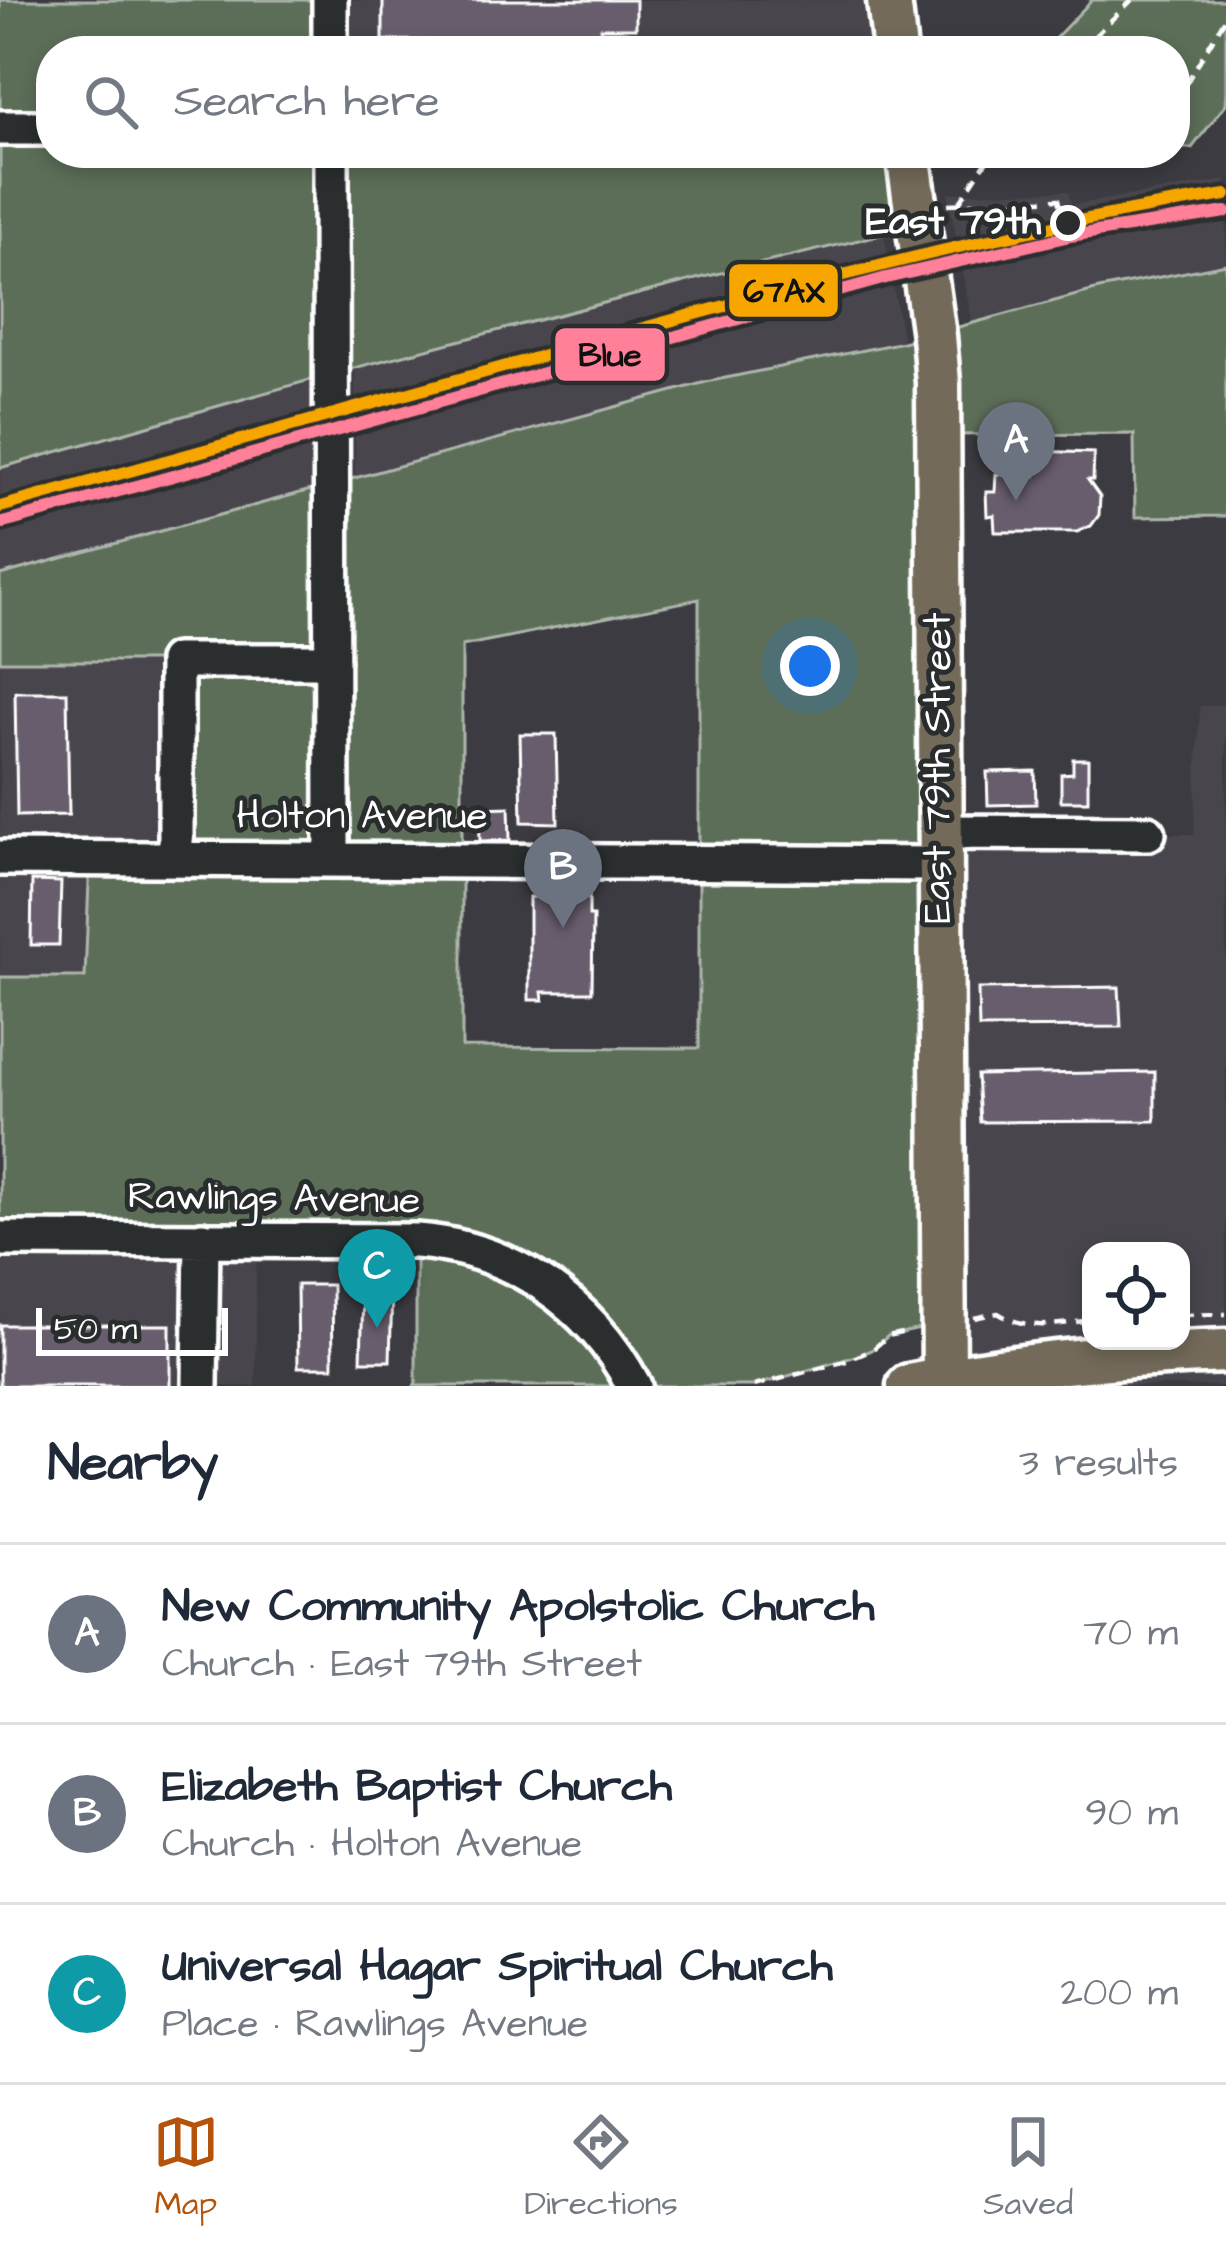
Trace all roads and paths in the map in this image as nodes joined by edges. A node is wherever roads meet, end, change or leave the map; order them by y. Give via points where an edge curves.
1 (330, 0) edge
2 (889, 0) edge
3 (1132, 0) edge
4 (1226, 17) edge
5 (330, 36) edge
6 (893, 36) edge
7 (1094, 36) edge
8 (1190, 77) edge
9 (0, 128) edge
10 (36, 128) edge
11 (331, 168) edge
12 (910, 168) edge
13 (982, 168) edge
14 (959, 203) junction
15 (947, 204) dead end
16 (1061, 208) dead end
17 (1004, 229) dead end
18 (1009, 256) dead end
19 (332, 661) junction
20 (1148, 833) dead end
21 (939, 848) junction
22 (0, 858) edge
23 (176, 859) junction
24 (332, 859) junction
25 (0, 1239) edge
26 (202, 1239) junction
27 (998, 1313) dead end
28 (1226, 1314) edge
29 (1190, 1315) edge
30 (1082, 1321) edge
31 (887, 1336) dead end
32 (1226, 1351) edge
33 (932, 1384) edge
34 (200, 1386) edge
35 (634, 1386) edge
36 (754, 1386) edge

1 - 5 street
2 - 6 main road
3 - 7 path
4 - 8 path
9 - 10 street
11 - 19 street
12 - 21 main road, East 79th Street via 938,383
13 - 14 path
14 - 15 path
14 - 16 path via 1059,199
17 - 18 path
19 - 23 street via 176,661
19 - 24 street
20 - 21 street, Holton Avenue
21 - 24 street, Holton Avenue
21 - 33 main road, East 79th Street
22 - 23 street, Holton Avenue
23 - 24 street, Holton Avenue
25 - 26 street, Rawlings Avenue
26 - 34 street
26 - 35 street, Rawlings Avenue via 416,1241 478,1252 576,1307
27 - 30 path via 1035,1326
28 - 29 path
31 - 36 path via 860,1355
32 - 33 main road via 1016,1366

